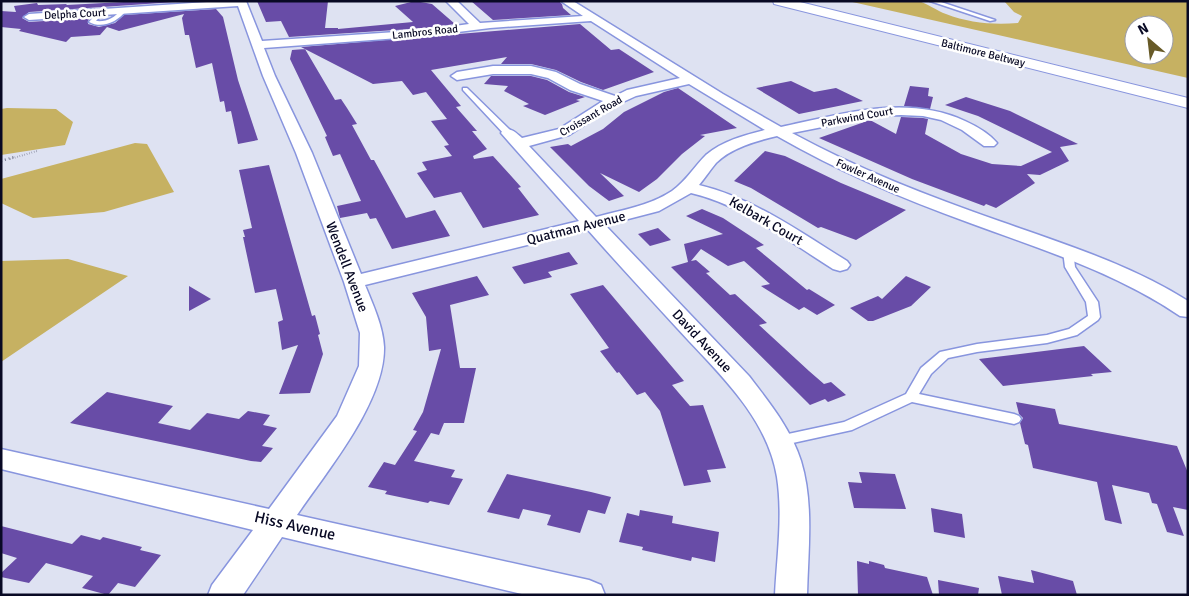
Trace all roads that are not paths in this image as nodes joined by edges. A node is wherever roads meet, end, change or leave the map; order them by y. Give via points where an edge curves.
1 (451, 1) edge
2 (566, 1) edge
3 (779, 1) edge
4 (823, 1) edge
5 (932, 1) edge
6 (241, 2) edge
7 (29, 17) dead end
8 (593, 18) junction
9 (992, 20) dead end
10 (477, 26) junction
11 (257, 45) junction
12 (457, 76) dead end
13 (692, 79) junction
14 (1180, 86) dead end
15 (465, 89) dead end
16 (614, 100) junction
17 (1188, 102) edge
18 (777, 132) junction
19 (513, 139) junction
20 (989, 143) dead end
21 (688, 187) junction
22 (593, 224) junction
23 (1068, 251) junction
24 (840, 265) dead end
25 (354, 282) junction
26 (1188, 311) edge
27 (911, 397) junction
28 (1014, 419) dead end
29 (779, 441) junction
30 (1, 458) edge
31 (276, 522) junction
32 (224, 595) edge
33 (589, 595) edge
34 (791, 595) edge

1 - 10 street
2 - 8 street, Fowler Avenue
3 - 17 highway, Baltimore Beltway
4 - 14 highway, Baltimore Beltway
5 - 9 lane
6 - 7 street, Delpha Court
6 - 11 street, Wendell Avenue
8 - 10 street, Lambros Road
8 - 13 street, Fowler Avenue
10 - 11 street, Lambros Road via 426,33
11 - 25 street, Wendell Avenue via 304,153
12 - 16 street via 493,70 531,70
13 - 16 street, Croissant Road
13 - 18 street, Fowler Avenue
15 - 19 lane
16 - 19 street, Croissant Road via 564,132
18 - 20 street, Parkwind Court via 868,113 903,110 950,119 976,132
18 - 21 street, Quatman Avenue via 739,143 717,154
18 - 23 street, Fowler Avenue via 902,191
19 - 22 street, David Avenue
21 - 22 street, Quatman Avenue via 657,206
21 - 24 street, Kelbark Court via 740,204
22 - 25 street, Quatman Avenue
22 - 29 street, David Avenue via 740,382
23 - 26 street, Fowler Avenue via 1136,280
23 - 27 lane via 1070,268 1092,302 1094,317 1073,332 1046,339 944,355 926,372
25 - 31 street, Wendell Avenue via 371,333 371,366 348,420
27 - 28 lane
27 - 29 lane via 847,426
29 - 34 street, David Avenue via 787,460 794,502
30 - 31 street, Hiss Avenue
31 - 32 street, Wendell Avenue
31 - 33 street, Hiss Avenue

